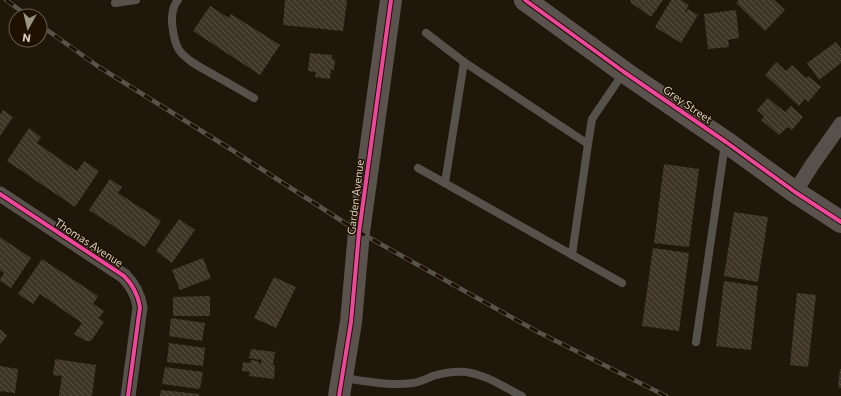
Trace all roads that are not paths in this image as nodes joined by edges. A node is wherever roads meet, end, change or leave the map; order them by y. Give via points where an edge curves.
1 (136, 0) edge
2 (178, 0) edge
3 (391, 0) edge
4 (525, 0) edge
5 (115, 3) dead end
6 (426, 33) dead end
7 (464, 62) junction
8 (624, 72) junction
9 (254, 98) dead end
10 (841, 124) edge
11 (726, 142) junction
12 (588, 144) junction
13 (418, 168) dead end
14 (445, 183) junction
15 (795, 192) junction
16 (0, 194) edge
17 (841, 222) edge
18 (572, 255) junction
19 (622, 283) dead end
20 (696, 342) dead end
21 (340, 387) edge
22 (512, 394) edge
23 (128, 396) edge
24 (522, 396) edge

1 - 5 lane
2 - 9 lane via 172,11 173,28 180,51 196,64
3 - 21 street, Garden Avenue via 360,232 351,322
4 - 8 street, Grey Street
6 - 7 lane
7 - 12 lane
7 - 14 lane
8 - 11 street, Grey Street
8 - 12 lane via 592,119
10 - 15 street
11 - 15 street, Grey Street
11 - 20 lane
12 - 18 lane
13 - 14 lane
14 - 18 lane
15 - 17 street, Grey Street
16 - 23 street, Thomas Avenue via 124,276 132,285 140,307
18 - 19 lane
21 - 22 lane via 413,383 450,372 465,372 494,381
22 - 24 lane

